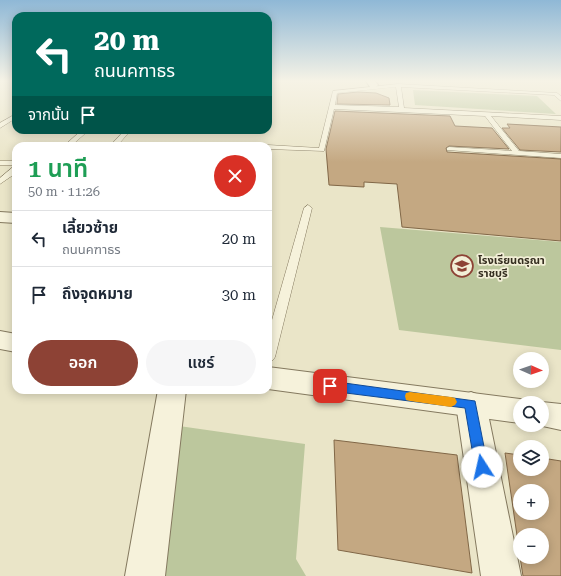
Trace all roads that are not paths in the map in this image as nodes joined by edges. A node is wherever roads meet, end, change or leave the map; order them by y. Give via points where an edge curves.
1 (332, 107) edge
2 (363, 108) edge
3 (402, 109) joint
4 (487, 114) junction
5 (12, 118) edge
6 (561, 118) edge
7 (0, 126) edge
8 (81, 134) edge
9 (124, 134) edge
10 (72, 142) edge
11 (117, 142) edge
12 (272, 147) edge
13 (450, 149) dead end
14 (518, 154) junction
15 (561, 156) edge
16 (0, 163) edge
17 (12, 163) edge
18 (12, 172) edge
19 (0, 182) edge
20 (308, 208) dead end
21 (0, 217) edge
22 (12, 218) edge
23 (0, 340) edge
24 (12, 342) edge
25 (272, 342) edge
26 (272, 379) edge
27 (171, 394) edge
28 (471, 404) junction
29 (513, 410) edge
30 (549, 415) edge
31 (561, 417) edge
32 (145, 576) edge
33 (501, 576) edge

1 - 12 lane via 322,150
2 - 3 lane
3 - 4 lane
4 - 6 lane
4 - 14 lane
5 - 7 lane
8 - 10 lane
9 - 11 lane
13 - 14 lane
14 - 15 lane
16 - 17 lane
18 - 19 lane
20 - 25 lane
21 - 22 street
23 - 24 street
26 - 28 street
27 - 32 street
28 - 29 street
28 - 33 street
30 - 31 street

